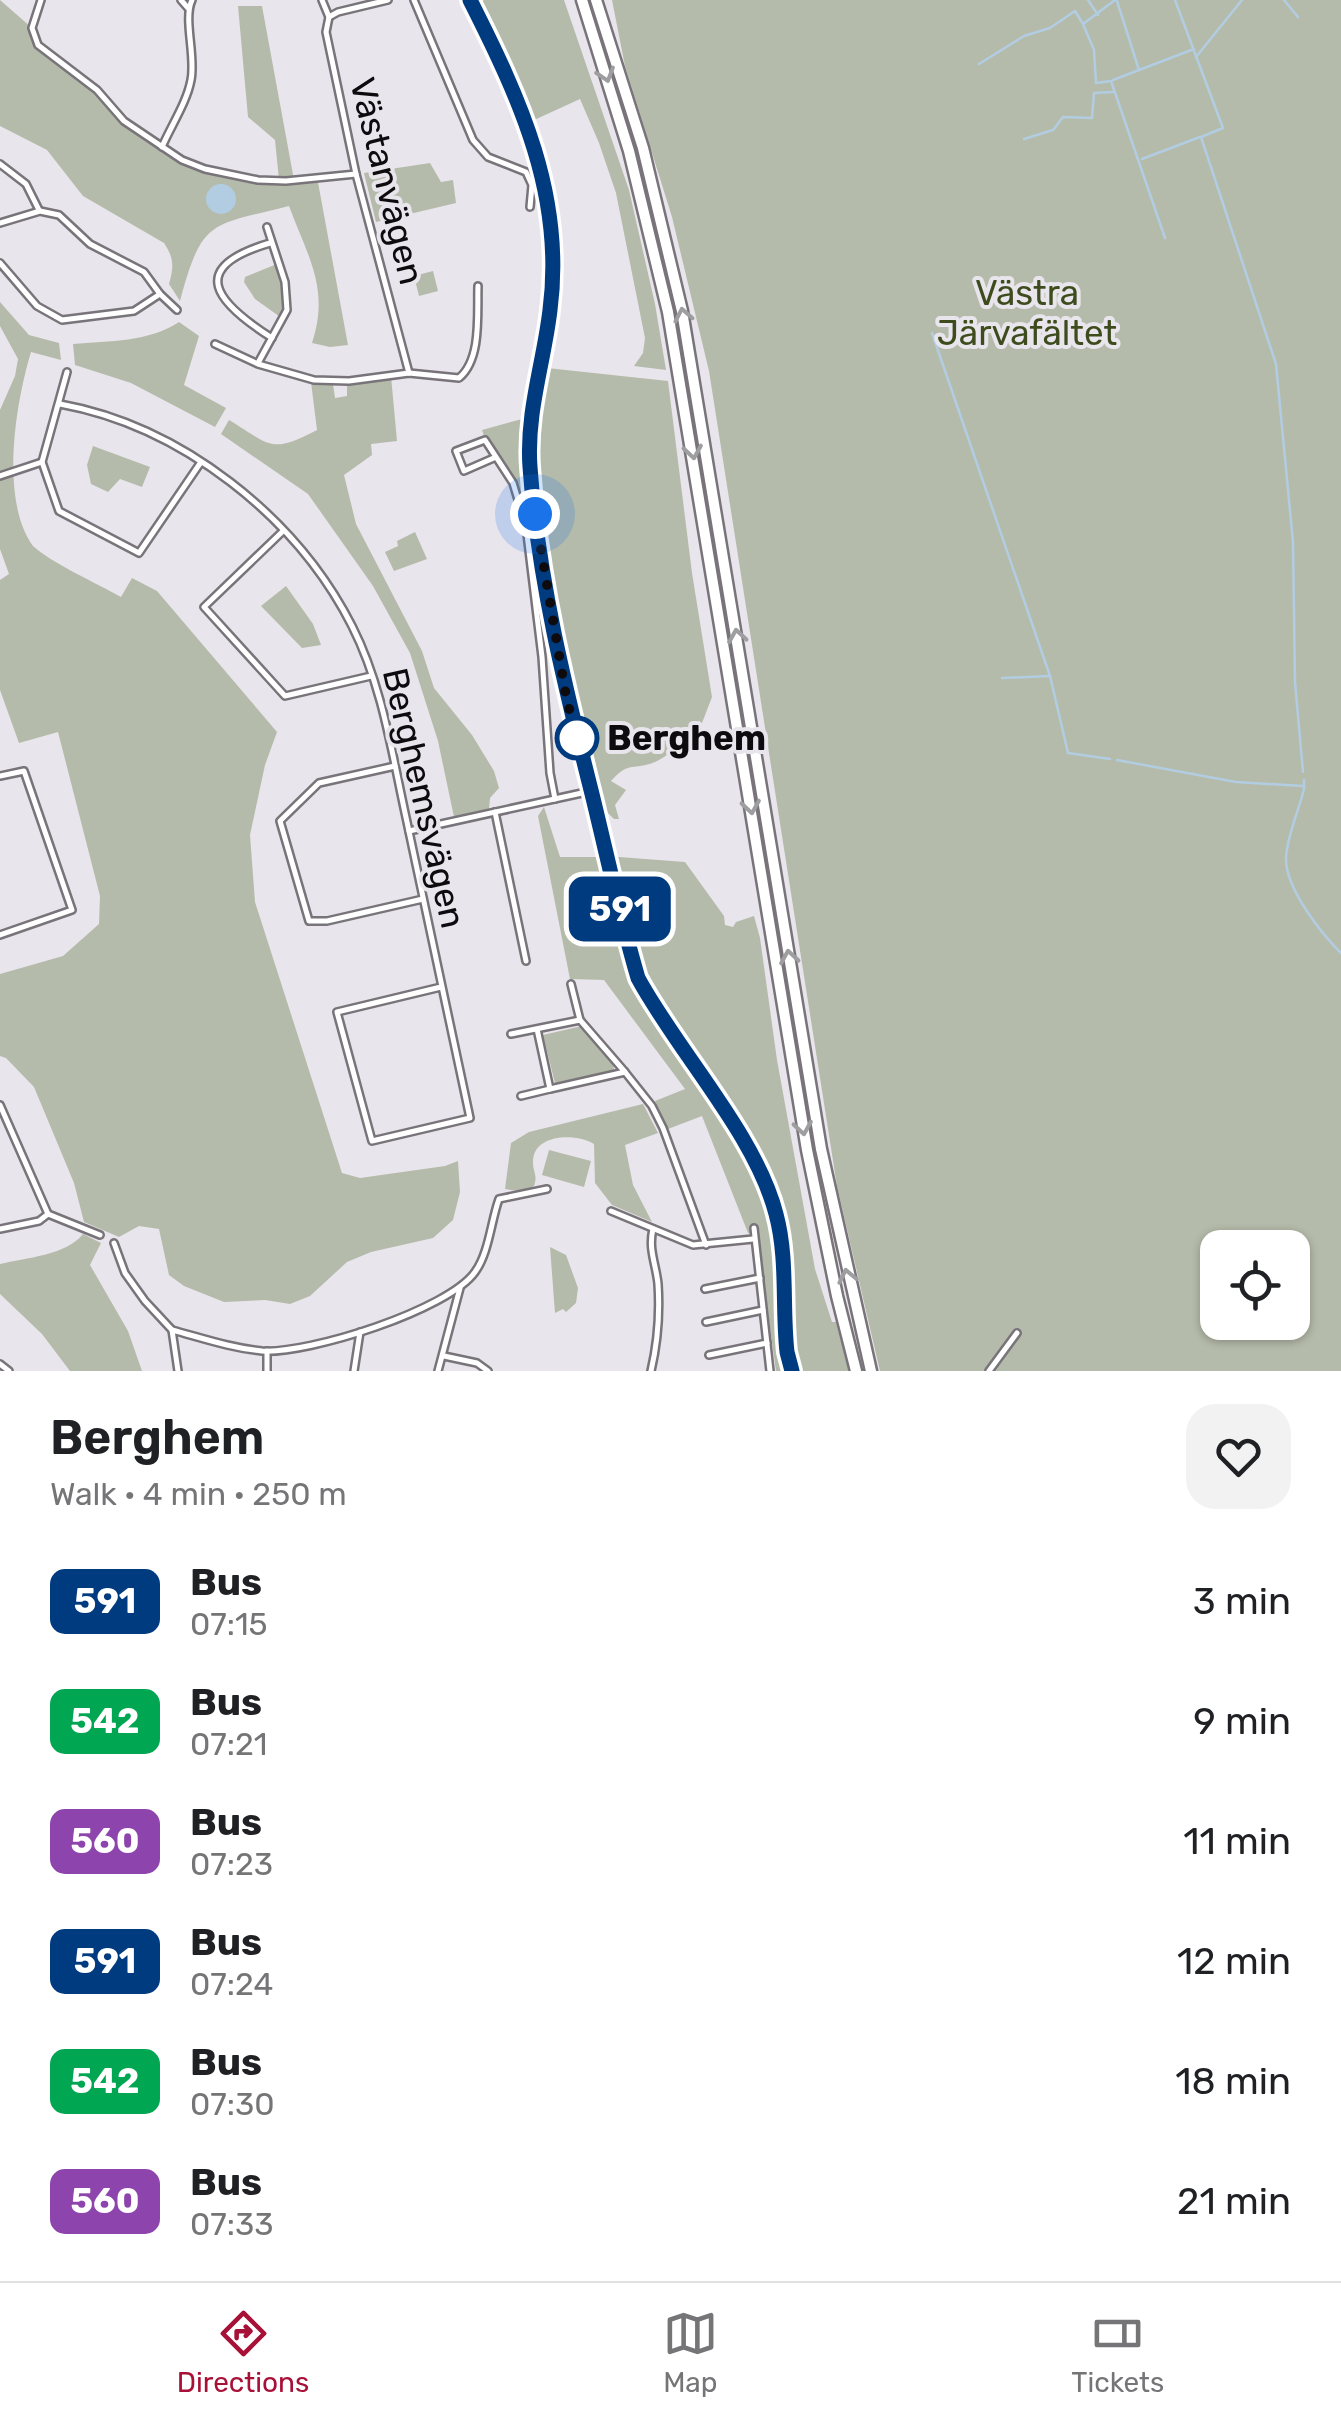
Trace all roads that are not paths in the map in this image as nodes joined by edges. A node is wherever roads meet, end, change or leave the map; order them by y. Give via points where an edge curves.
1 (41, 0) edge
2 (182, 0) edge
3 (192, 0) edge
4 (322, 0) edge
5 (388, 0) edge
6 (414, 0) edge
7 (470, 0) edge
8 (582, 0) edge
9 (600, 0) edge
10 (188, 8) junction
11 (329, 18) junction
12 (162, 147) junction
13 (0, 164) edge
14 (356, 174) junction
15 (530, 208) dead end
16 (40, 211) junction
17 (0, 223) edge
18 (267, 227) dead end
19 (270, 243) junction
20 (0, 262) edge
21 (478, 286) dead end
22 (160, 294) junction
23 (177, 310) dead end
24 (272, 338) junction
25 (216, 344) dead end
26 (258, 364) junction
27 (67, 372) dead end
28 (409, 373) junction
29 (60, 404) junction
30 (496, 457) junction
31 (42, 462) junction
32 (201, 462) junction
33 (0, 476) edge
34 (282, 532) junction
35 (372, 676) junction
36 (395, 766) junction
37 (0, 776) edge
38 (591, 791) junction
39 (554, 799) junction
40 (495, 812) junction
41 (409, 831) junction
42 (424, 898) junction
43 (0, 935) edge
44 (526, 961) dead end
45 (571, 984) dead end
46 (441, 986) junction
47 (580, 1020) junction
48 (536, 1029) junction
49 (511, 1034) dead end
50 (625, 1072) junction
51 (550, 1089) junction
52 (521, 1096) dead end
53 (0, 1106) edge
54 (547, 1189) dead end
55 (611, 1211) dead end
56 (48, 1214) junction
57 (754, 1228) dead end
58 (0, 1229) edge
59 (653, 1229) junction
60 (100, 1236) dead end
61 (753, 1239) junction
62 (114, 1242) dead end
63 (706, 1245) junction
64 (760, 1278) junction
65 (460, 1288) junction
66 (705, 1289) dead end
67 (764, 1310) junction
68 (706, 1322) dead end
69 (172, 1330) junction
70 (360, 1332) junction
71 (1017, 1332) dead end
72 (767, 1343) junction
73 (266, 1351) junction
74 (709, 1355) dead end
75 (444, 1356) junction
76 (0, 1364) edge
77 (9, 1371) edge
78 (178, 1371) edge
79 (267, 1371) edge
80 (354, 1371) edge
81 (438, 1371) edge
82 (488, 1371) edge
83 (651, 1371) edge
84 (770, 1371) edge
85 (792, 1371) edge
86 (856, 1371) edge
87 (871, 1371) edge
88 (989, 1371) edge

1 - 12 street via 32,28 38,45
2 - 10 street
3 - 10 street
4 - 11 street, Västanvägen
5 - 11 street
6 - 15 street via 473,140 488,157 526,172
7 - 38 street via 533,139 552,218 554,281 529,463 566,696
8 -> 86 highway via 668,312 807,1150
87 -> 9 highway via 821,1149 682,310
10 - 12 street via 191,84
11 - 14 street, Västanvägen via 326,32
12 - 14 street via 205,169 258,180
13 - 16 street via 26,184
14 - 28 street, Västanvägen
16 - 17 street
16 - 22 street via 64,217 90,244 144,272
18 - 19 street
19 - 24 street via 288,294
19 - 24 street via 224,263 219,282 233,311
20 - 22 street via 36,306 62,320 134,310
21 - 28 street via 468,371 459,378
22 - 23 street
24 - 26 street
25 - 26 street
26 - 28 street via 314,380
27 - 29 street
29 - 31 street
29 - 32 street, Berghemsvägen via 154,434
30 - 30 street via 485,440 456,451 464,471
30 - 39 street via 513,483 526,526
31 - 32 street via 59,511 139,553
31 - 33 street
32 - 34 street, Berghemsvägen
34 - 35 street, Berghemsvägen via 325,582
34 - 35 street via 204,607 285,696
35 - 36 street, Berghemsvägen
36 - 41 street, Berghemsvägen
36 - 42 street via 319,783 280,822 309,921
37 - 43 street via 24,771 72,910
38 - 39 street
38 - 85 street via 638,978 749,1150 770,1196
39 - 40 street
40 - 41 street
40 - 44 street
41 - 42 street, Berghemsvägen
42 - 46 street, Berghemsvägen
45 - 47 street
46 - 46 street, Berghemsvägen via 470,1118 372,1141 337,1012
47 - 48 street
47 - 50 street
48 - 49 street
48 - 51 street
50 - 51 street
50 - 63 street via 652,1106
51 - 52 street
53 - 56 street
54 - 65 street via 499,1199 479,1266
55 - 59 street
56 - 58 street
56 - 60 street
57 - 61 street
59 - 63 street
59 - 83 street via 649,1244 660,1324
61 - 63 street
61 - 64 street
62 - 69 street via 126,1273
64 - 66 street
64 - 67 street
65 - 70 street
65 - 75 street
67 - 68 street
67 - 72 street
69 - 73 street
69 - 78 street
70 - 73 street
70 - 80 street
71 - 88 street
72 - 74 street
72 - 84 street
73 - 79 street
75 - 81 street
75 - 82 street
76 - 77 street

